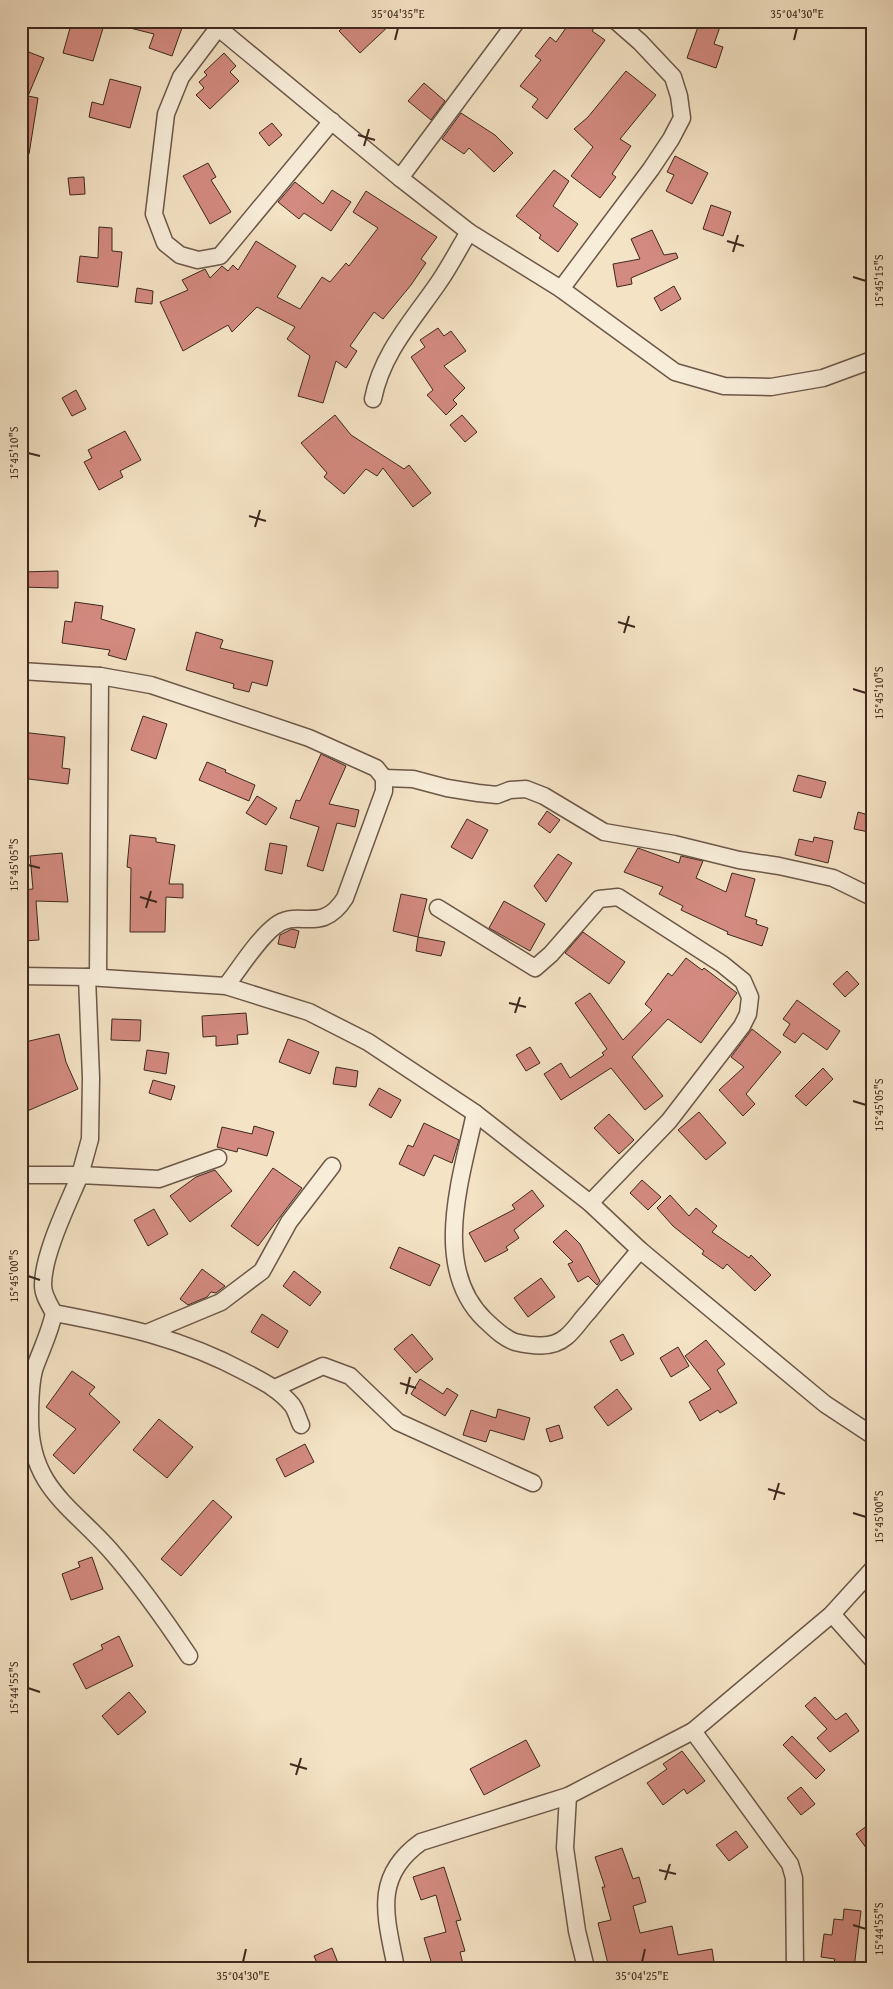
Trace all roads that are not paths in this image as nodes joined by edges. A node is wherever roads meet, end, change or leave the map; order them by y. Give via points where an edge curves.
1 (517, 21) edge
2 (616, 21) edge
3 (214, 24) edge
4 (332, 122) junction
5 (400, 178) junction
6 (469, 232) junction
7 (561, 289) junction
8 (872, 360) edge
9 (373, 399) dead end
10 (21, 671) edge
11 (100, 676) junction
12 (384, 778) junction
13 (872, 897) edge
14 (438, 908) dead end
15 (21, 976) edge
16 (92, 977) junction
17 (226, 986) junction
18 (475, 1113) junction
19 (218, 1158) dead end
20 (332, 1166) dead end
21 (21, 1175) edge
22 (80, 1175) junction
23 (590, 1203) junction
24 (640, 1250) junction
25 (54, 1313) junction
26 (148, 1332) junction
27 (274, 1388) junction
28 (301, 1425) dead end
29 (872, 1435) edge
30 (27, 1447) edge
31 (533, 1483) dead end
32 (872, 1570) edge
33 (832, 1614) junction
34 (189, 1656) dead end
35 (872, 1659) edge
36 (693, 1731) junction
37 (568, 1796) junction
38 (396, 1968) edge
39 (586, 1968) edge
40 (795, 1968) edge

1 - 5 street
2 - 7 street via 673,77 682,118 650,169
3 - 4 street
3 - 4 street via 181,77 166,114 154,214 165,243 180,255 198,260 220,256
4 - 5 street
5 - 6 street
6 - 7 street
6 - 9 street via 386,357
7 - 8 street via 675,372 724,386 771,387 823,378
10 - 11 street
11 - 12 street via 151,685 309,738 376,768
11 - 16 street
12 - 13 street via 413,779 497,795 526,789 544,796 604,832 833,878
12 - 17 street via 384,791 345,898 337,911 325,918 276,925
14 - 23 street via 535,968 599,899 618,897 743,981 750,997 748,1014 742,1026 669,1121
15 - 16 street
16 - 17 street
16 - 22 street via 90,1139
17 - 18 street via 309,1012 368,1042
18 - 23 street
18 - 24 street via 452,1223 454,1252 460,1280 478,1313 500,1334 529,1345 546,1346 566,1338
19 - 22 street via 159,1179
20 - 26 street via 289,1222 262,1271 221,1302
21 - 22 street
22 - 25 street via 47,1264 43,1284 46,1299
23 - 24 street
24 - 29 street via 825,1404
25 - 26 street
25 - 30 street via 51,1329 34,1369
26 - 27 street via 220,1358
27 - 28 street via 293,1406
27 - 31 street via 323,1366 350,1376 398,1422
30 - 34 street via 56,1496 110,1550
32 - 33 street
33 - 35 street
33 - 36 street
36 - 37 street
36 - 40 street via 790,1864 794,1878
37 - 38 street via 422,1842 406,1852 392,1872 384,1910
37 - 39 street via 565,1848

